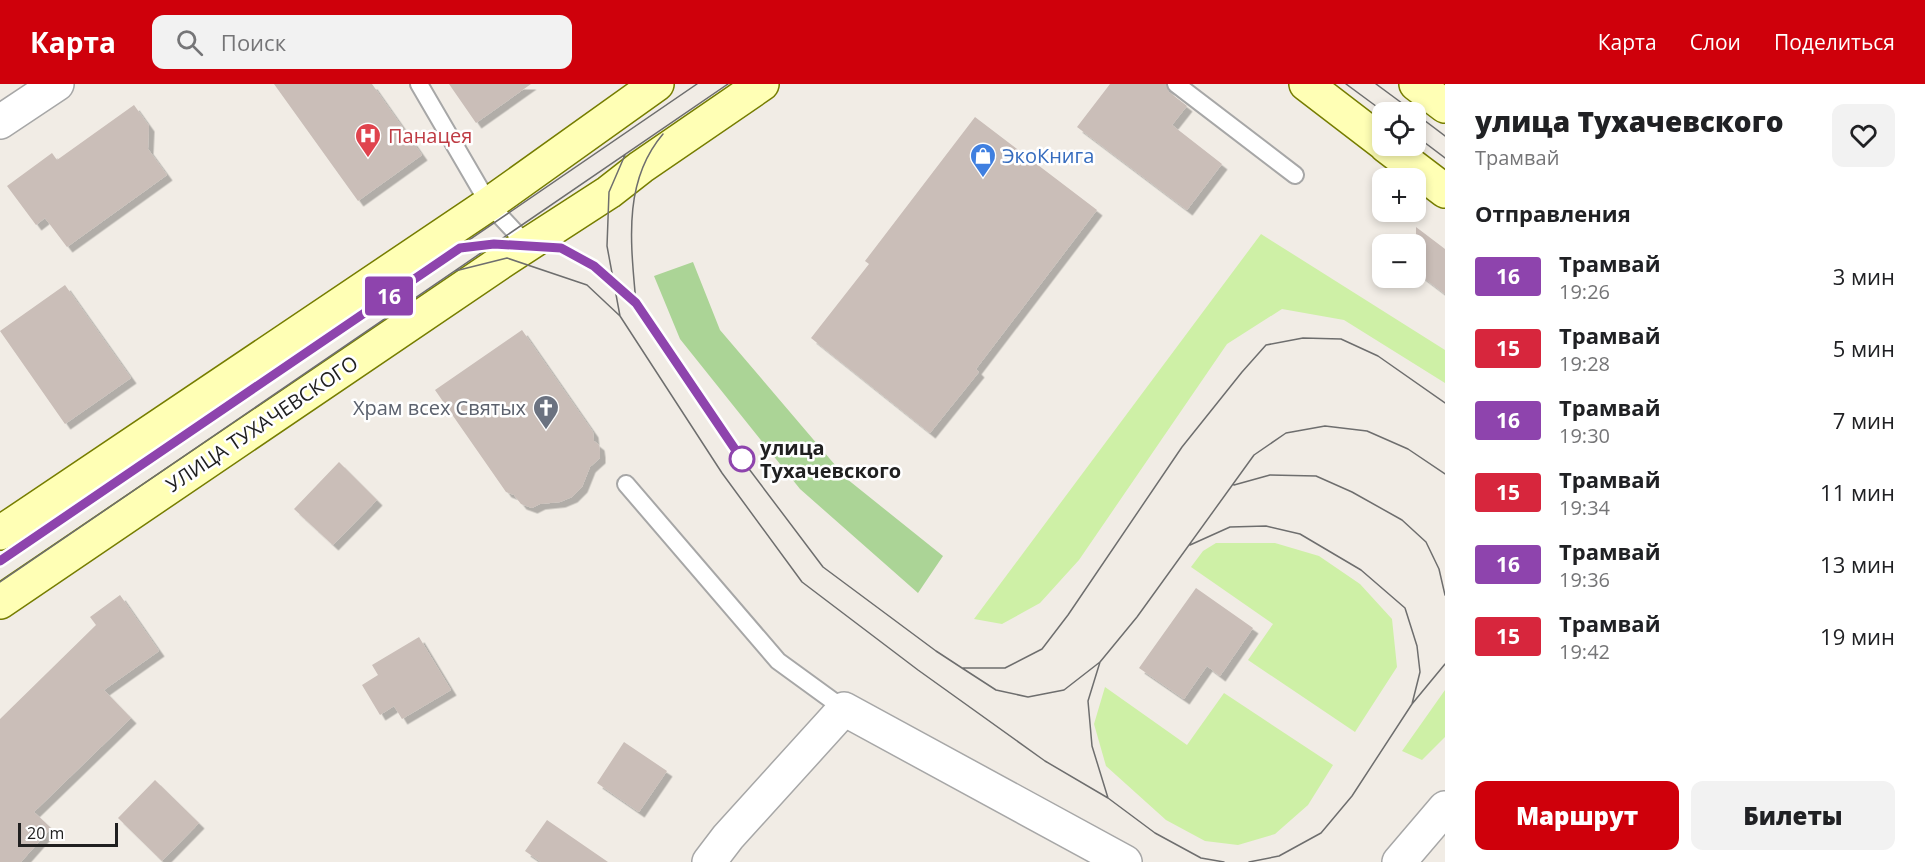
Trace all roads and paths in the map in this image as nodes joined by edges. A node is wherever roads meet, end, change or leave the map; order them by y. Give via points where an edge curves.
1 (57, 84) edge
2 (419, 84) edge
3 (657, 84) edge
4 (762, 84) edge
5 (1176, 84) edge
6 (1306, 84) edge
7 (1416, 84) edge
8 (1445, 106) edge
9 (0, 122) edge
10 (1372, 135) edge
11 (1400, 156) edge
12 (1295, 175) dead end
13 (1445, 191) edge
14 (489, 204) junction
15 (528, 246) junction
16 (626, 484) dead end
17 (0, 533) edge
18 (0, 602) edge
19 (844, 708) junction
20 (1445, 808) edge
21 (709, 862) edge
22 (1125, 862) edge
23 (1399, 862) edge

1 - 9 street
2 - 14 lane
3 - 14 main road
4 - 15 main road, УЛИЦА ТУХАЧЕВСКОГО
5 - 12 lane
6 - 10 main road
7 - 8 main road
11 - 13 main road
14 - 15 lane
14 - 17 main road
15 - 18 main road, УЛИЦА ТУХАЧЕВСКОГО
16 - 19 lane via 778,661
19 - 21 street
19 - 22 street
20 - 23 street

